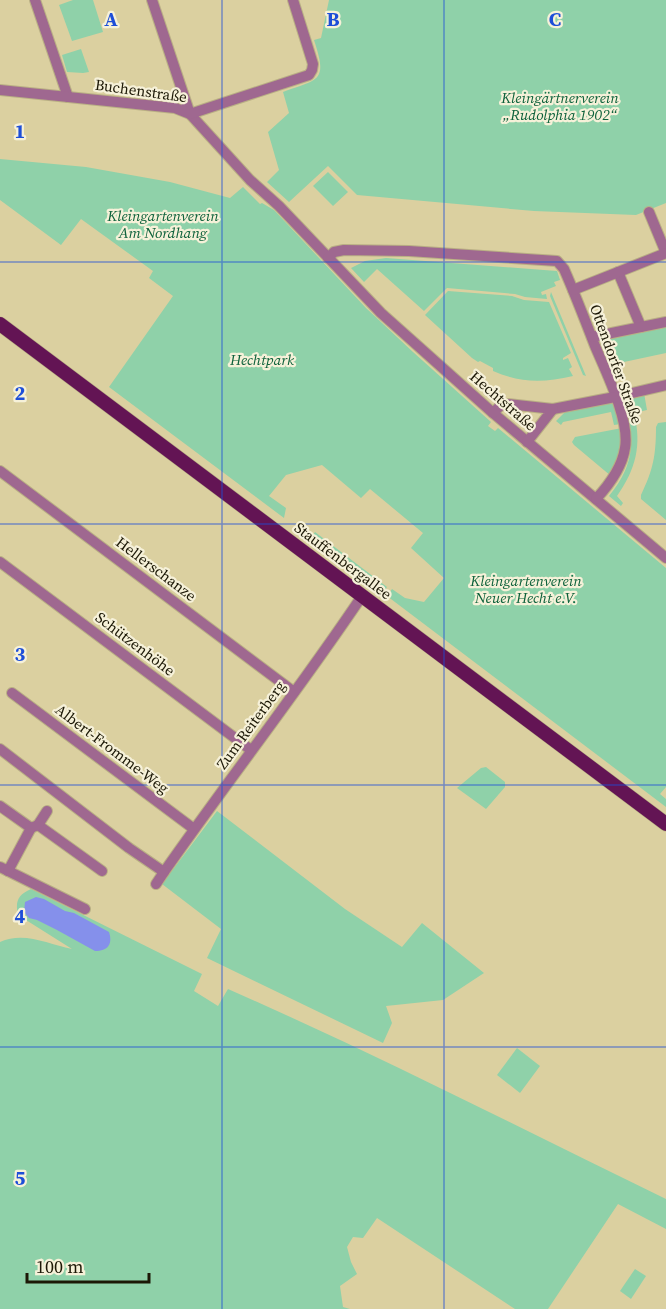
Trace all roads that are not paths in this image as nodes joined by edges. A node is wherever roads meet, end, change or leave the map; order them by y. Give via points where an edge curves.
1 (35, 0) edge
2 (152, 0) edge
3 (293, 0) edge
4 (0, 90) edge
5 (68, 97) junction
6 (190, 114) junction
7 (649, 212) dead end
8 (666, 253) edge
9 (328, 258) junction
10 (618, 272) junction
11 (573, 290) junction
12 (666, 322) edge
13 (0, 324) edge
14 (641, 327) junction
15 (592, 338) junction
16 (666, 385) edge
17 (615, 397) junction
18 (553, 409) junction
19 (493, 413) junction
20 (527, 442) junction
21 (0, 471) edge
22 (596, 499) junction
23 (666, 558) edge
24 (0, 562) edge
25 (362, 596) junction
26 (294, 692) junction
27 (12, 693) dead end
28 (0, 749) edge
29 (251, 750) junction
30 (0, 806) edge
31 (47, 811) dead end
32 (666, 824) edge
33 (34, 827) junction
34 (194, 829) junction
35 (4, 869) edge
36 (102, 871) dead end
37 (164, 872) junction
38 (156, 884) dead end
39 (86, 909) dead end

1 - 5 street
2 - 6 street
3 - 6 street, Buchenstraße via 313,64 309,75
4 - 5 street, Buchenstraße
5 - 6 street, Buchenstraße via 175,108
6 - 9 street, Hechtstraße
7 - 8 street
8 - 10 street
9 - 11 street, Ottendorfer Straße via 344,249 557,261
9 - 19 street, Hechtstraße via 381,313
10 - 11 street
10 - 14 street
11 - 15 street, Ottendorfer Straße
12 - 14 street
13 - 25 main road, Stauffenbergallee
14 - 15 street
15 - 17 street, Ottendorfer Straße
16 - 17 street
17 - 18 street
17 - 22 street, Ottendorfer Straße via 626,446 615,475
18 - 19 street via 508,404
18 - 20 street
19 - 20 street, Hechtstraße
20 - 22 street, Hechtstraße
21 - 26 street, Hellerschanze
22 - 23 street, Hechtstraße
24 - 29 street, Schützenhöhe
25 - 26 street, Zum Reiterberg
25 - 32 main road, Stauffenbergallee
26 - 29 street, Zum Reiterberg
27 - 34 street, Albert-Fromme-Weg
28 - 37 street
29 - 34 street, Zum Reiterberg
30 - 33 street
31 - 33 street
33 - 35 street
33 - 36 street
34 - 37 street, Zum Reiterberg
35 - 39 street
37 - 38 street, Zum Reiterberg

